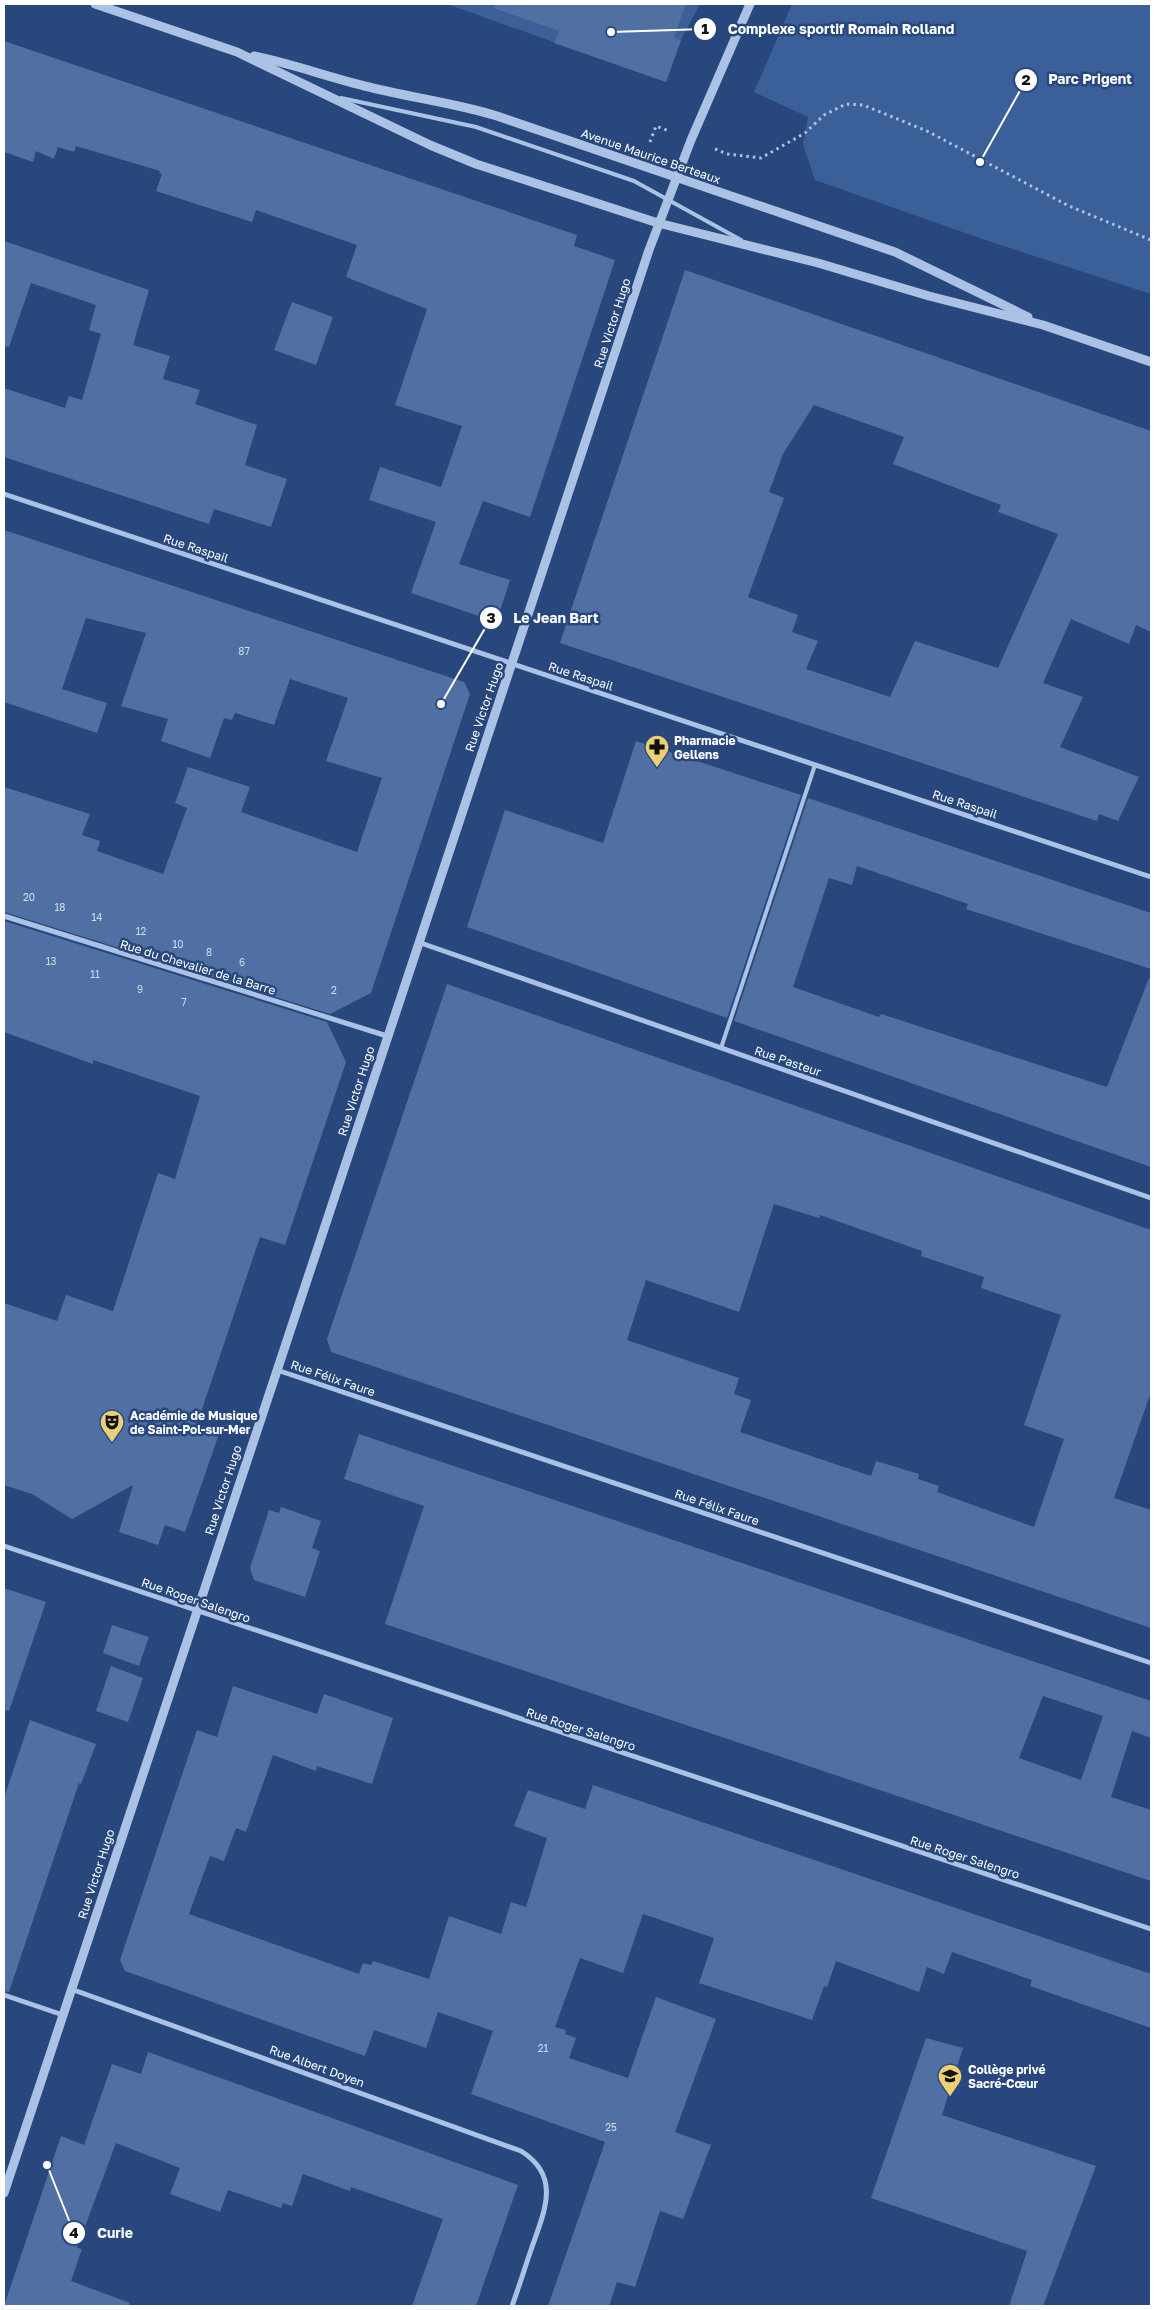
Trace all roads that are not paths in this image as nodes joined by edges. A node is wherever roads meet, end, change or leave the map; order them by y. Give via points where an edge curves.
1 (95, 4) edge
2 (750, 4) edge
3 (237, 52) junction
4 (326, 94) junction
5 (676, 177) junction
6 (668, 199) junction
7 (658, 223) junction
8 (754, 248) junction
9 (1043, 325) junction
10 (1151, 362) edge
11 (4, 494) edge
12 (512, 664) junction
13 (815, 765) junction
14 (1151, 877) edge
15 (4, 916) edge
16 (418, 942) junction
17 (387, 1036) junction
18 (721, 1048) junction
19 (1151, 1198) edge
20 (276, 1370) junction
21 (4, 1546) edge
22 (197, 1611) junction
23 (1151, 1664) edge
24 (1151, 1929) edge
25 (71, 1989) junction
26 (4, 1995) edge
27 (63, 2014) junction
28 (4, 2193) edge
29 (512, 2306) edge

1 - 3 street, Avenue Maurice Berteaux
2 - 5 street, Rue Victor Hugo
3 - 4 street, Avenue Maurice Berteaux
3 - 5 street, Avenue Maurice Berteaux via 482,112
4 - 6 lane via 476,127 634,181
4 - 7 street, Avenue Maurice Berteaux via 465,160
5 - 6 street, Rue Victor Hugo
5 - 9 street, Avenue Maurice Berteaux via 895,252
6 - 7 street, Rue Victor Hugo
6 - 8 lane
7 - 8 street, Avenue Maurice Berteaux
7 - 12 street, Rue Victor Hugo
8 - 9 street, Avenue Maurice Berteaux
9 - 10 street, Avenue Maurice Berteaux
11 - 12 street, Rue Raspail
12 - 13 street, Rue Raspail
12 - 16 street, Rue Victor Hugo
13 - 14 street, Rue Raspail
13 - 18 lane
15 - 17 street, Rue du Chevalier de la Barre
16 - 17 street, Rue Victor Hugo
16 - 18 street, Rue Pasteur
17 - 20 street, Rue Victor Hugo
18 - 19 street, Rue Pasteur
20 - 22 street, Rue Victor Hugo
20 - 23 street, Rue Félix Faure
21 - 22 street, Rue Roger Salengro
22 - 24 street, Rue Roger Salengro
22 - 25 street, Rue Victor Hugo
25 - 27 street, Rue Victor Hugo
25 - 29 street, Rue Albert Doyen via 521,2150 535,2161 548,2193
26 - 27 street
27 - 28 street, Rue Victor Hugo

